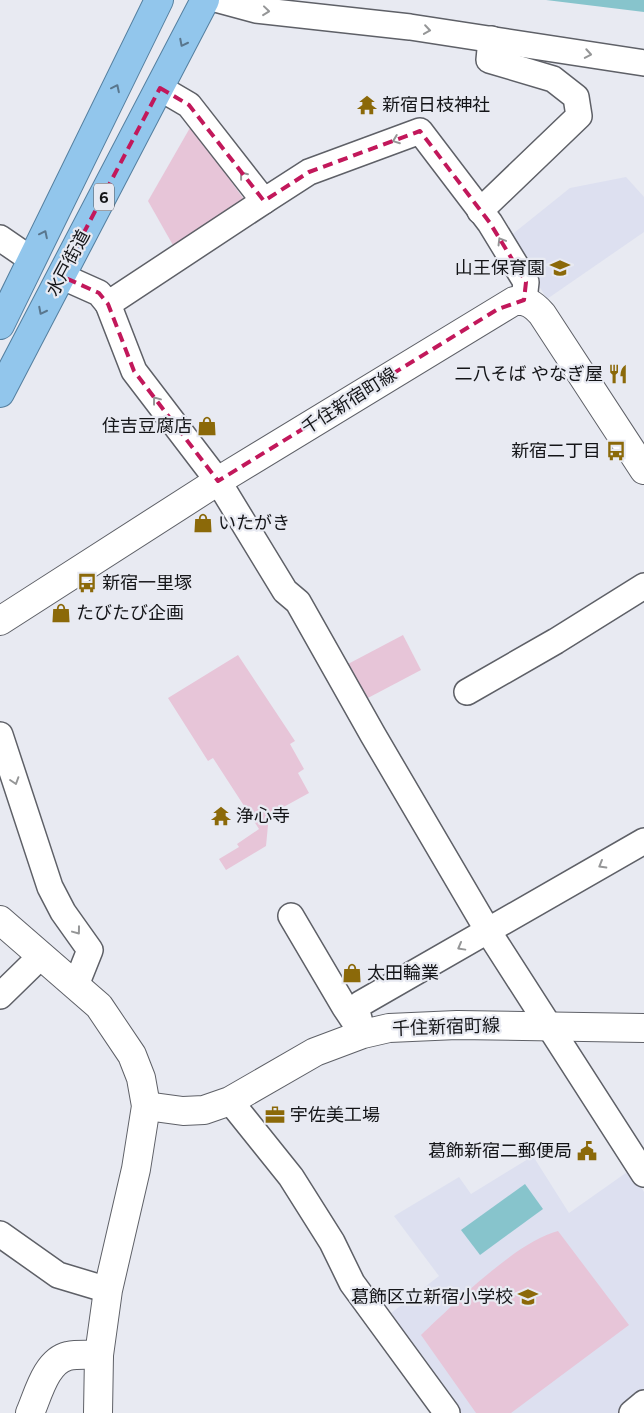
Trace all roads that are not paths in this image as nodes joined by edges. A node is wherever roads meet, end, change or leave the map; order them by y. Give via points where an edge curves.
1 (158, 0) edge
2 (205, 0) edge
3 (218, 0) edge
4 (491, 39) junction
5 (644, 63) edge
6 (160, 88) junction
7 (264, 201) junction
8 (480, 211) junction
9 (0, 238) edge
10 (32, 260) junction
11 (61, 276) junction
12 (524, 300) junction
13 (108, 304) junction
14 (0, 325) edge
15 (0, 393) edge
16 (644, 470) edge
17 (218, 480) junction
18 (644, 586) edge
19 (0, 621) edge
20 (468, 692) dead end
21 (0, 735) edge
22 (644, 841) edge
23 (291, 916) dead end
24 (0, 920) edge
25 (488, 931) junction
26 (40, 957) junction
27 (76, 985) junction
28 (0, 996) edge
29 (548, 1025) junction
30 (644, 1028) edge
31 (363, 1034) junction
32 (230, 1101) junction
33 (146, 1106) junction
34 (644, 1174) edge
35 (0, 1234) edge
36 (108, 1290) junction
37 (99, 1355) junction
38 (644, 1403) edge
39 (30, 1413) edge
40 (98, 1413) edge
41 (447, 1413) edge
42 (632, 1413) edge

10 -> 1 highway, 水戸街道 / 6
2 -> 6 highway, 水戸街道 / 6
3 -> 4 street via 256,10
4 -> 5 street
4 - 8 street via 488,60 553,79 576,98 579,116
7 -> 6 street via 189,105
6 - 11 highway, 水戸街道 / 6
8 -> 7 street via 420,131 309,172
7 - 13 street
12 -> 8 street via 526,282
9 - 10 street
10 - 14 highway, 水戸街道 / 6
11 - 13 street via 99,294
11 -> 15 highway, 水戸街道 / 6
12 - 16 main road via 542,314
12 - 17 main road, 千住新宿町線 via 498,309
17 -> 13 street via 134,371
17 - 19 main road, 千住新宿町線
17 - 25 street via 285,591 298,602
18 - 20 street
21 -> 27 street via 50,887 90,950
22 -> 25 street
23 - 31 street
24 - 26 main road
25 - 29 street
25 -> 31 street via 360,1004 357,1011
26 - 27 main road
26 - 28 street
27 - 33 main road via 99,1006 132,1055 141,1078
29 - 30 main road, 千住新宿町線
29 - 31 main road, 千住新宿町線 via 414,1026
29 - 34 street
31 - 32 main road, 千住新宿町線 via 315,1052
32 - 33 main road, 千住新宿町線 via 204,1110
32 - 41 street via 291,1177 332,1242 352,1282
33 - 36 main road via 136,1169
35 - 36 street via 58,1275
36 - 37 main road
37 - 39 main road via 67,1356 57,1361 50,1368
37 - 40 main road
38 - 42 street

